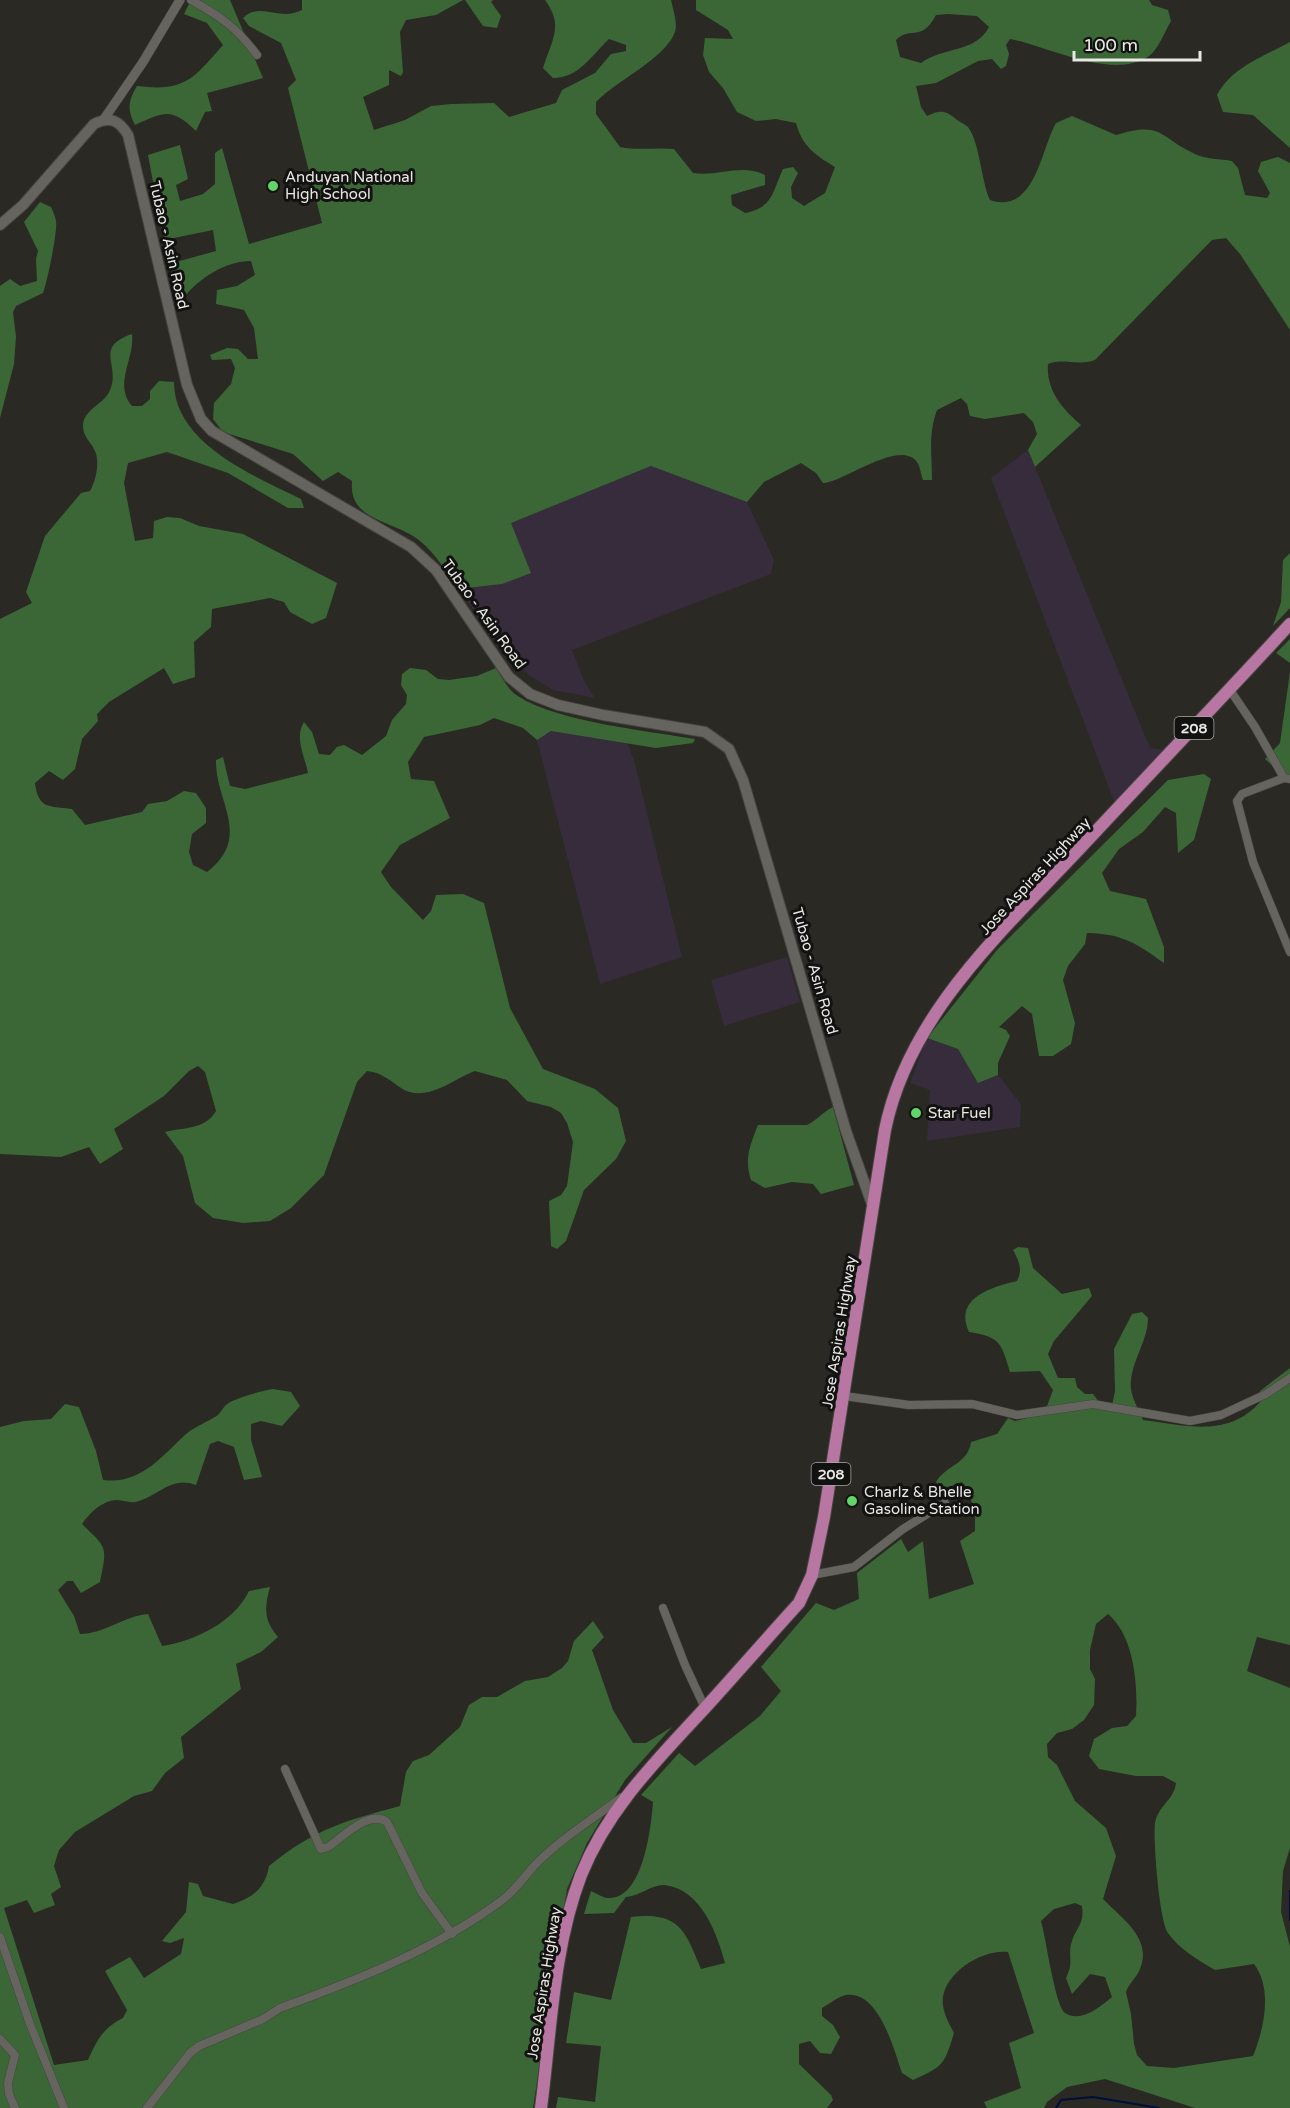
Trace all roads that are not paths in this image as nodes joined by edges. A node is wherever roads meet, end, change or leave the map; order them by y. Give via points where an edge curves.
1 (180, 0) edge
2 (190, 0) edge
3 (257, 55) dead end
4 (104, 119) junction
5 (0, 225) edge
6 (1290, 624) edge
7 (1230, 690) junction
8 (1287, 779) edge
9 (1287, 935) edge
10 (1290, 952) edge
11 (873, 1207) junction
12 (1290, 1378) edge
13 (844, 1396) junction
14 (945, 1503) dead end
15 (812, 1575) junction
16 (663, 1608) dead end
17 (705, 1708) junction
18 (285, 1769) dead end
19 (627, 1793) junction
20 (452, 1934) junction
21 (0, 1937) edge
22 (0, 2039) edge
23 (15, 2108) edge
24 (64, 2108) edge
25 (147, 2108) edge
26 (542, 2108) edge

1 - 4 street
2 - 3 street via 223,17
4 - 5 main road via 94,124 23,205
4 - 11 main road, Tubao - Asin Road via 113,119 128,135 187,385 201,419 212,431 411,547 436,570 508,676 530,694 603,715 689,727 705,732 734,757 846,1131
6 - 7 main road, Jose Aspiras Highway / 208
7 - 8 street
7 - 11 main road, Jose Aspiras Highway / 208 via 1005,929 933,1014 910,1053 894,1095
8 - 9 street via 1242,794 1237,801 1253,862
9 - 10 street
11 - 13 main road, Jose Aspiras Highway / 208
12 - 13 street via 1221,1415 1190,1421 1093,1404 1017,1415 972,1404 909,1405
13 - 15 main road, Jose Aspiras Highway / 208
14 - 15 street via 854,1567
15 - 17 main road, Jose Aspiras Highway / 208 via 799,1604
16 - 17 street
17 - 19 main road, Jose Aspiras Highway / 208
18 - 20 street via 321,1849 366,1821 377,1818 387,1822 422,1893
19 - 20 street via 535,1865 503,1900
19 - 26 main road, Jose Aspiras Highway / 208 via 589,1856 572,1905 552,2014
20 - 25 street via 419,1952 280,2008 199,2046 190,2052
21 - 24 street
22 - 23 street via 15,2055 8,2083

